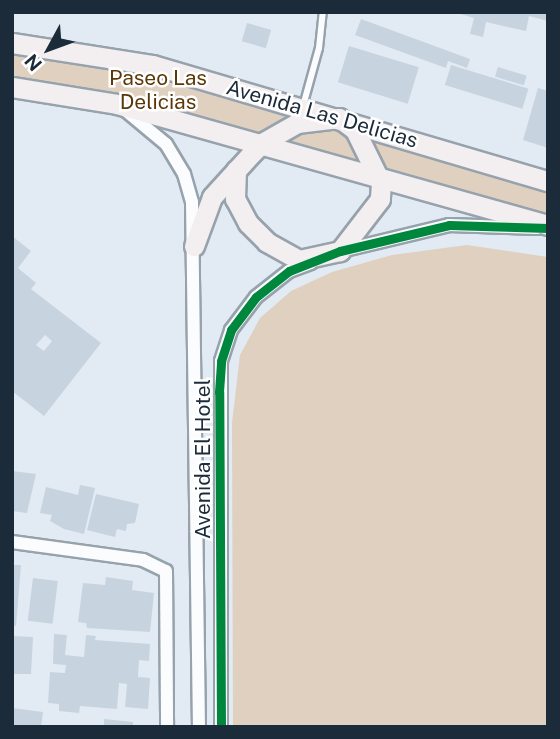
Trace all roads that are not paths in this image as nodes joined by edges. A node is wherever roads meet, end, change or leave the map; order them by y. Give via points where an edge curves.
1 (323, 12) edge
2 (12, 43) edge
3 (12, 87) edge
4 (117, 104) junction
5 (303, 108) junction
6 (339, 118) junction
7 (262, 144) junction
8 (236, 170) junction
9 (377, 174) junction
10 (548, 181) edge
11 (548, 227) edge
12 (194, 246) junction
13 (340, 251) junction
14 (12, 542) edge
15 (167, 727) edge
16 (199, 727) edge
17 (221, 727) edge

1 - 5 lane
2 - 5 main road, Avenida Las Delicias via 153,65
3 - 4 main road, Avenida Las Delicias
4 - 7 main road, Avenida Las Delicias
4 - 12 street, Avenida El Hotel via 166,145 184,174
5 - 6 main road, Avenida Las Delicias
6 - 7 main road via 297,123
6 - 9 main road via 355,130
6 - 10 main road, Avenida Las Delicias
7 - 8 main road
7 - 9 main road, Avenida Las Delicias
8 - 12 main road via 212,197
8 - 13 main road via 235,199 248,223 267,242 299,260
9 - 11 main road, Avenida Las Delicias
9 - 13 main road via 380,199
11 - 13 street, Avenida Las Delicias via 449,225
12 - 16 street, Avenida El Hotel
13 - 17 street, Avenida El Hotel via 289,271 256,297 231,330 221,361
14 - 15 street via 143,560 166,571 170,588

